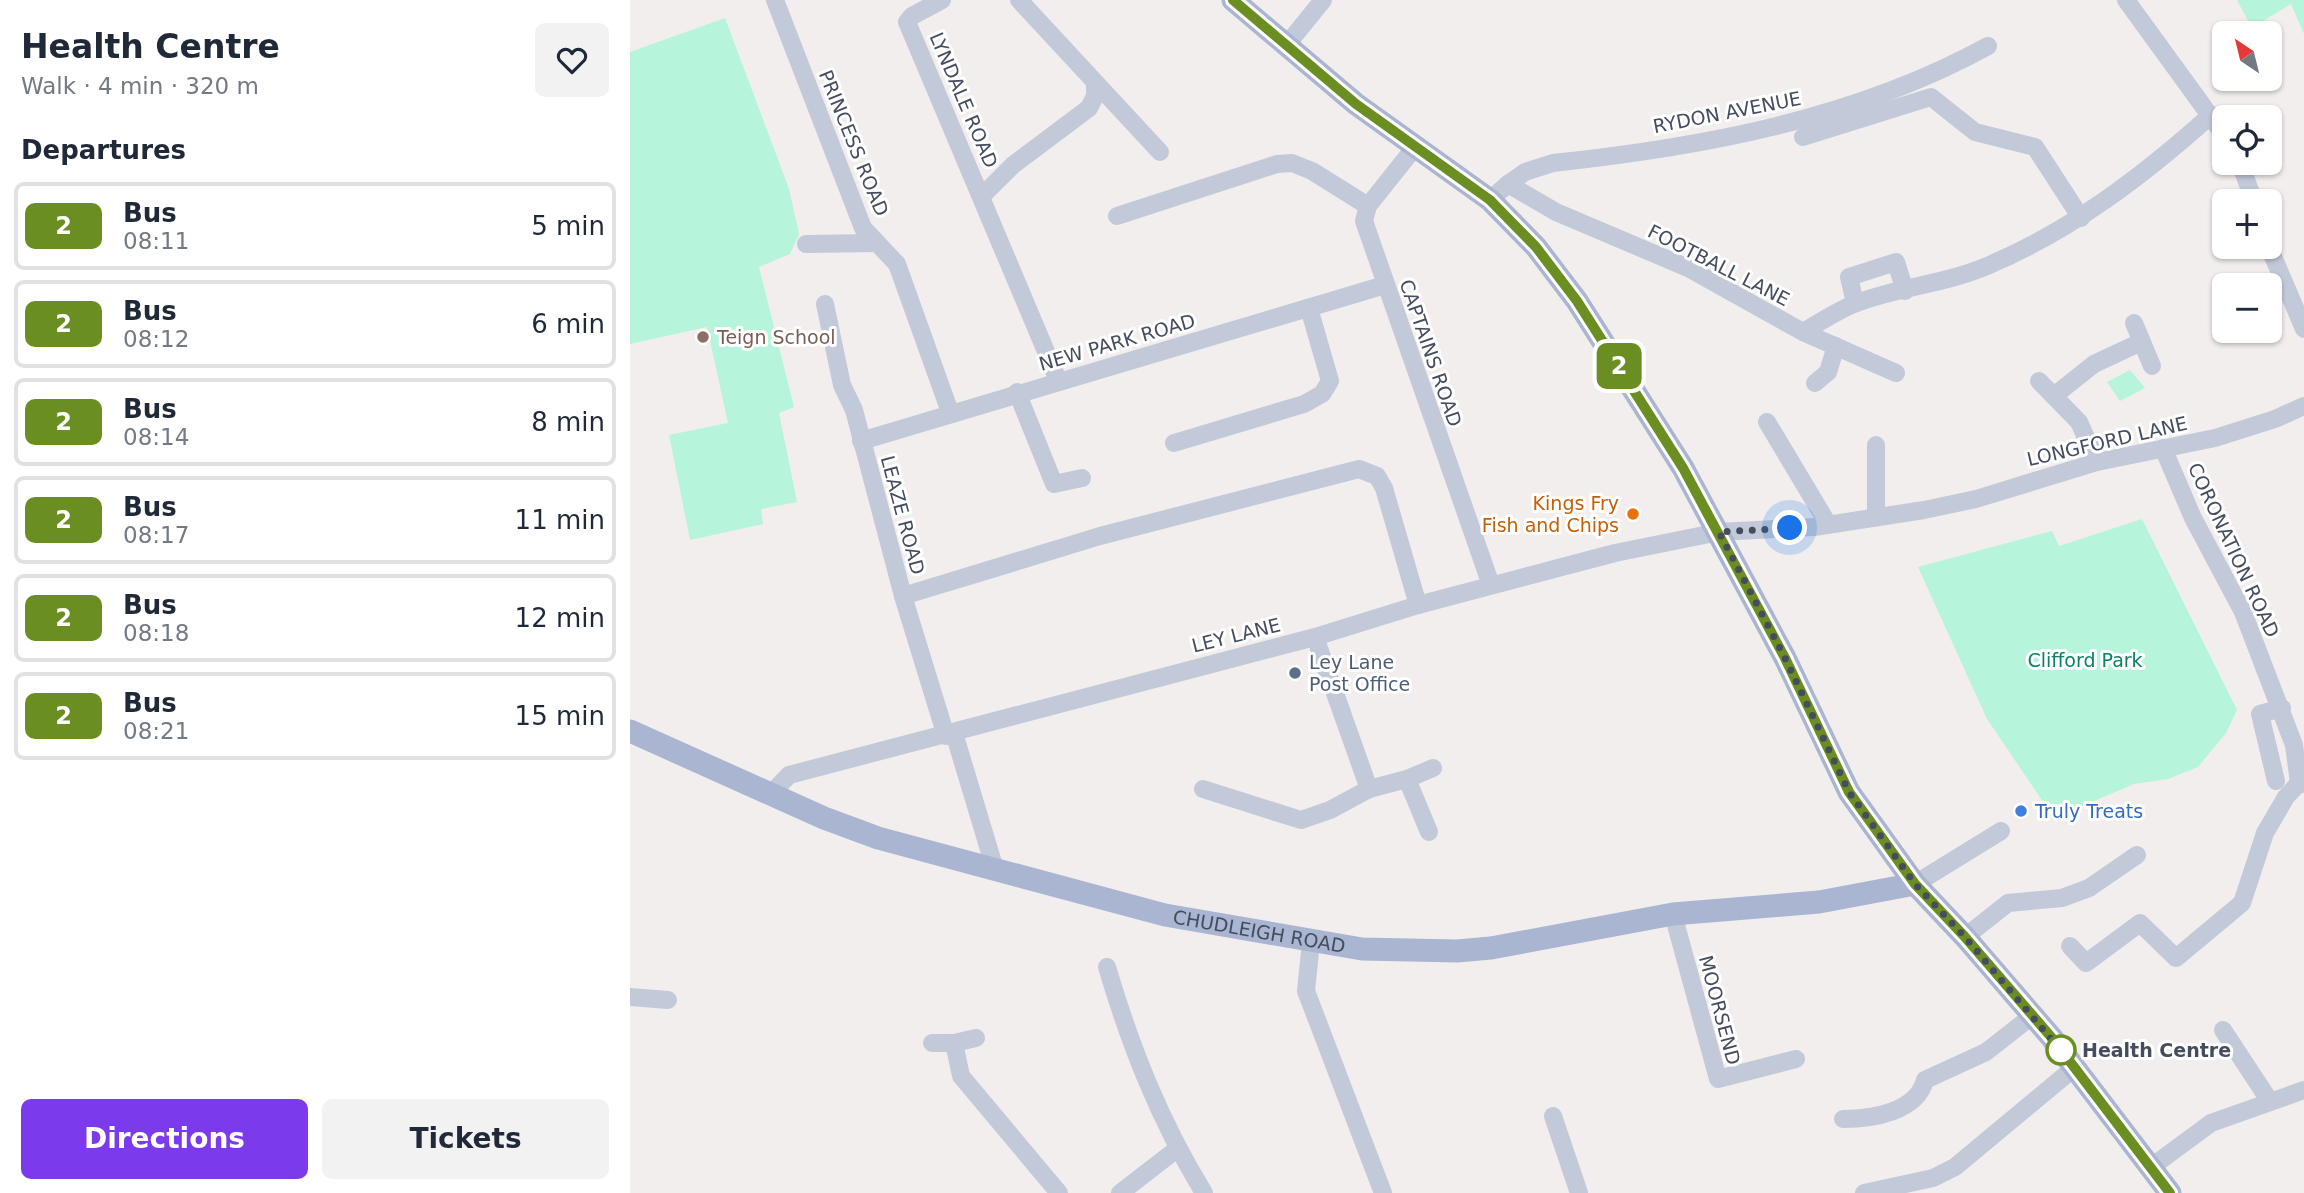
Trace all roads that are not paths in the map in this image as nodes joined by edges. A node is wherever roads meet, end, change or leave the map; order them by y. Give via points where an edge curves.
1 (775, 0) edge
2 (943, 0) edge
3 (1019, 0) edge
4 (1233, 0) edge
5 (1324, 0) edge
6 (2126, 0) edge
7 (1989, 46) dead end
8 (1285, 47) junction
9 (1095, 83) junction
10 (2211, 115) joint
11 (1804, 137) dead end
12 (1415, 148) junction
13 (1160, 152) dead end
14 (1508, 184) junction
15 (982, 196) junction
16 (1490, 200) junction
17 (1368, 206) junction
18 (1117, 216) dead end
19 (2081, 218) junction
20 (877, 243) junction
21 (806, 244) dead end
22 (2274, 259) edge
23 (1385, 285) junction
24 (1905, 291) junction
25 (1854, 303) junction
26 (825, 304) dead end
27 (1309, 308) junction
28 (2134, 323) dead end
29 (2304, 329) edge
30 (1803, 332) junction
31 (2141, 342) junction
32 (1836, 346) junction
33 (2152, 366) dead end
34 (1896, 373) dead end
35 (1058, 380) junction
36 (2039, 381) dead end
37 (1815, 383) dead end
38 (1017, 392) junction
39 (2055, 395) junction
40 (2304, 406) edge
41 (950, 412) junction
42 (1767, 422) dead end
43 (861, 441) junction
44 (1174, 443) dead end
45 (1877, 445) dead end
46 (2163, 448) junction
47 (2097, 461) junction
48 (1082, 478) dead end
49 (1876, 516) junction
50 (1828, 524) junction
51 (1719, 532) junction
52 (1491, 585) junction
53 (903, 596) junction
54 (1418, 605) junction
55 (1315, 637) junction
56 (2281, 708) junction
57 (630, 731) edge
58 (950, 734) junction
59 (1433, 768) dead end
60 (1407, 779) junction
61 (2276, 781) dead end
62 (2301, 784) edge
63 (1203, 789) dead end
64 (1369, 789) junction
65 (771, 794) junction
66 (2001, 831) dead end
67 (1429, 832) dead end
68 (2137, 855) dead end
69 (993, 866) junction
70 (1915, 884) junction
71 (1673, 914) junction
72 (1965, 937) junction
73 (1311, 942) junction
74 (2070, 946) dead end
75 (1107, 967) dead end
76 (630, 997) edge
77 (668, 1000) dead end
78 (2032, 1016) junction
79 (2223, 1030) dead end
80 (976, 1038) dead end
81 (932, 1043) dead end
82 (954, 1043) junction
83 (1796, 1059) dead end
84 (2074, 1068) junction
85 (2304, 1090) edge
86 (2269, 1100) junction
87 (1553, 1116) dead end
88 (1843, 1119) dead end
89 (1177, 1149) junction
90 (2150, 1167) junction
91 (1059, 1193) edge
92 (1120, 1193) edge
93 (1204, 1193) edge
94 (1383, 1193) edge
95 (1579, 1193) edge
96 (1864, 1193) edge
97 (2170, 1193) edge

1 - 20 street, PRINCESS ROAD via 863,228
2 - 15 street, LYNDALE ROAD via 907,22
3 - 9 street
4 - 8 main road
5 - 8 street
6 - 10 street
7 - 14 street, RYDON AVENUE via 1949,68 1878,96 1783,126 1553,163 1525,172
8 - 12 main road
9 - 13 street
9 - 15 street, LYNDALE ROAD via 1095,96 1088,108 1013,165
10 - 19 street via 2160,161
11 - 19 street via 1931,97 1975,132 2035,147
12 - 16 main road
12 - 17 street
14 - 16 street
14 - 30 street, FOOTBALL LANE via 1556,212 1688,268
15 - 35 street, LYNDALE ROAD
16 - 51 main road via 1536,247 1577,301
17 - 18 street via 1292,163
17 - 23 street, CAPTAINS ROAD via 1364,221
19 - 24 street via 1985,267
20 - 21 street
20 - 41 street, PRINCESS ROAD via 897,264
22 - 29 street
23 - 27 street, NEW PARK ROAD
23 - 52 street, CAPTAINS ROAD
24 - 25 street
24 - 25 street via 1896,262 1849,277
25 - 30 street
26 - 43 street, LEAZE ROAD via 842,385
27 - 35 street, NEW PARK ROAD
27 - 44 street via 1330,381 1321,394 1304,404
28 - 31 street
30 - 32 street, FOOTBALL LANE
31 - 33 street
31 - 39 street via 2094,364
32 - 34 street, FOOTBALL LANE
32 - 37 street via 1828,372
35 - 38 street, NEW PARK ROAD
36 - 39 street
38 - 41 street, NEW PARK ROAD
38 - 48 street via 1054,484
39 - 47 street via 2080,422
40 - 46 street, LONGFORD LANE via 2215,438
41 - 43 street, NEW PARK ROAD
42 - 50 street
43 - 53 street, LEAZE ROAD
45 - 49 street
46 - 47 street, LONGFORD LANE
46 - 56 street, CORONATION ROAD via 2193,518 2243,612
47 - 49 street, LONGFORD LANE via 1976,499
49 - 50 street, LONGFORD LANE
50 - 51 street, LONGFORD LANE
51 - 52 street, LEY LANE
51 - 70 main road via 1849,792
52 - 54 street, LEY LANE
53 - 54 street via 1100,536 1359,469 1377,476 1384,488
53 - 58 street, LEAZE ROAD
54 - 55 street, LEY LANE
55 - 58 street, LEY LANE
55 - 64 street
56 - 61 street via 2260,714
56 - 62 street, CORONATION ROAD
57 - 65 main road, CHUDLEIGH ROAD
58 - 65 street, LEY LANE via 789,775
58 - 69 street, LEAZE ROAD
59 - 60 street
60 - 64 street
60 - 67 street
62 - 74 street via 2286,797 2265,833 2242,903 2176,958 2140,923 2086,963
63 - 64 street via 1301,820
65 - 69 main road, CHUDLEIGH ROAD via 878,838
66 - 70 street
68 - 72 street via 2080,892 2008,903
69 - 73 main road, CHUDLEIGH ROAD via 1165,915
70 - 71 main road, CHUDLEIGH ROAD via 1819,902
70 - 72 main road
71 - 73 main road, CHUDLEIGH ROAD via 1457,951 1362,949
71 - 83 street, MOORSEND via 1718,1079
72 - 78 main road
73 - 94 street via 1306,990
75 - 89 street via 1131,1048
76 - 77 street
78 - 84 main road
78 - 88 street via 1986,1052 1925,1080 1916,1100 1860,1119
79 - 86 street
80 - 82 street
81 - 82 street
82 - 91 street via 961,1076
84 - 90 main road
84 - 96 street via 1955,1167 1933,1178
85 - 86 street
86 - 90 street via 2211,1123
87 - 95 street
89 - 92 street
89 - 93 street
90 - 97 main road

